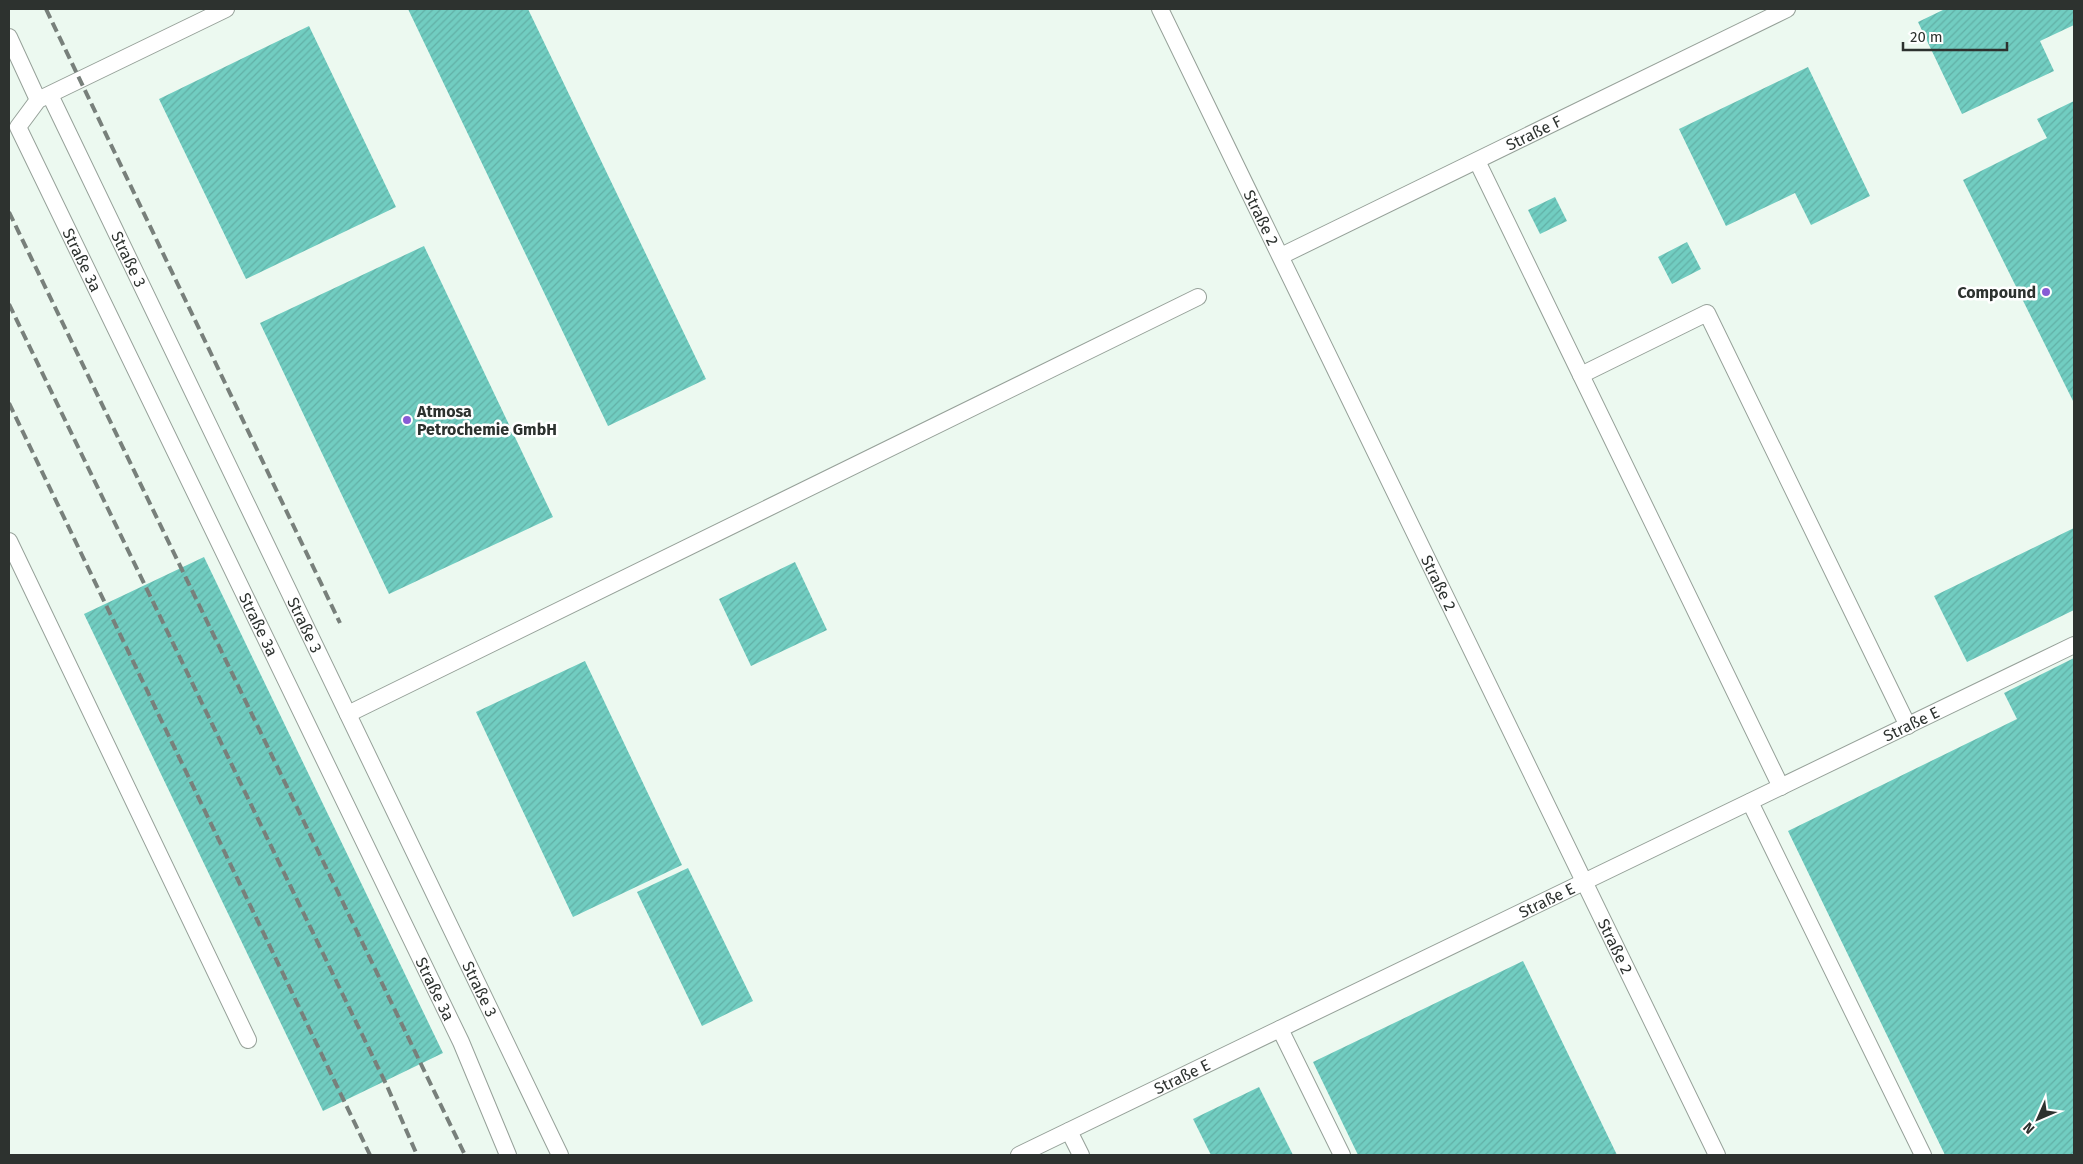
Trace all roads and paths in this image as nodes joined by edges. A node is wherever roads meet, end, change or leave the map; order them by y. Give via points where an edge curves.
1 (226, 9) edge
2 (1160, 9) edge
3 (1787, 9) edge
4 (9, 37) edge
5 (44, 97) junction
6 (14, 127) edge
7 (1477, 161) junction
8 (1281, 256) junction
9 (1198, 297) dead end
10 (1581, 374) junction
11 (9, 541) edge
12 (2074, 645) edge
13 (348, 714) junction
14 (1908, 726) junction
15 (1781, 787) junction
16 (1750, 802) junction
17 (1585, 882) junction
18 (1280, 1029) junction
19 (248, 1040) dead end
20 (1069, 1131) junction
21 (508, 1155) edge
22 (560, 1155) edge
23 (1019, 1155) edge
24 (1081, 1155) edge
25 (1342, 1155) edge
26 (1717, 1155) edge
27 (1923, 1155) edge

1 - 5 lane
2 - 8 lane, Straße 2
3 - 7 lane, Straße F
4 - 5 lane, Straße 3
5 - 6 lane, Straße 3a
5 - 13 lane, Straße 3
6 - 21 lane, Straße 3a via 461,1042
7 - 8 lane, Straße F
7 - 10 lane
8 - 17 lane, Straße 2
9 - 13 lane
10 - 14 lane via 1707,313
10 - 15 lane
11 - 19 lane
12 - 14 lane, Straße E
13 - 22 lane, Straße 3
14 - 15 lane, Straße E
15 - 16 lane, Straße E
16 - 17 lane, Straße E
16 - 27 lane
17 - 18 lane, Straße E
17 - 26 lane, Straße 2
18 - 20 lane, Straße E
18 - 25 lane
20 - 23 lane, Straße E
20 - 24 lane

